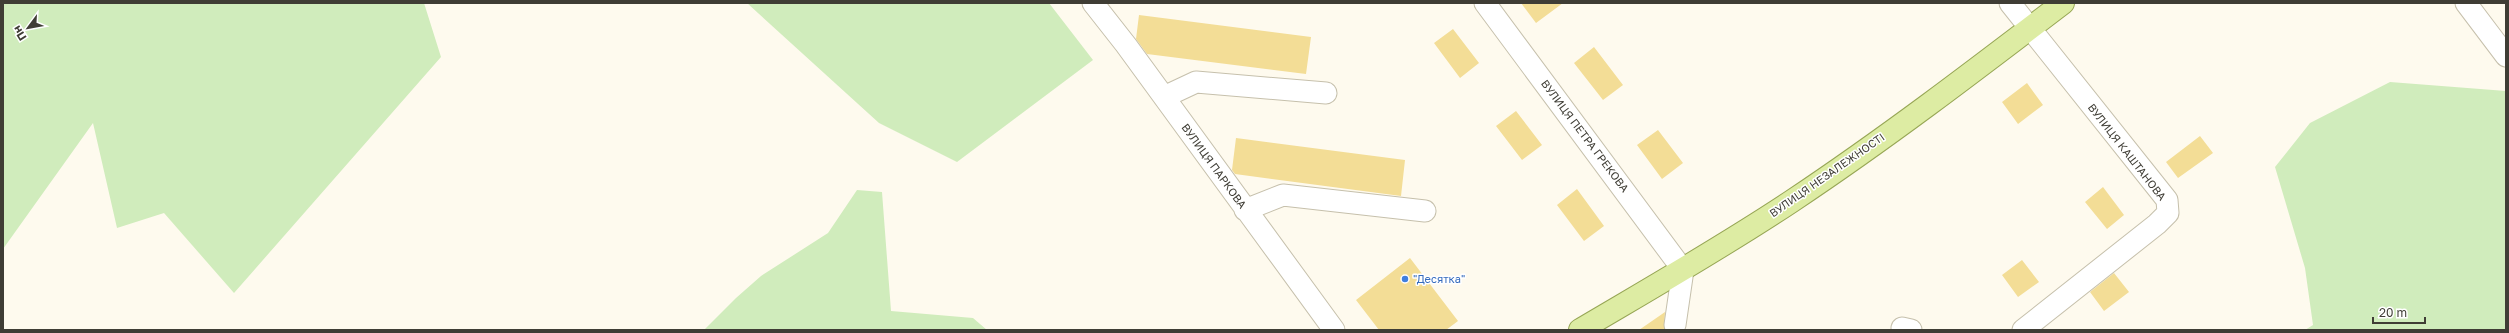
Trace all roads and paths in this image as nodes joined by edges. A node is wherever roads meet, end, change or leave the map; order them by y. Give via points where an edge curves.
1 (1093, 3) edge
2 (1485, 3) edge
3 (2010, 3) edge
4 (2063, 3) edge
5 (2466, 3) edge
6 (2029, 28) junction
7 (2506, 56) edge
8 (1326, 93) dead end
9 (1164, 98) junction
10 (1245, 210) junction
11 (1425, 211) dead end
12 (1683, 270) junction
13 (1675, 325) dead end
14 (1334, 330) edge
15 (1580, 330) edge
16 (2023, 330) edge

1 - 9 street, ВУЛИЦЯ ПАРКОВА
2 - 12 street, ВУЛИЦЯ ПЕТРА ГРЕКОВА
3 - 6 street, ВУЛИЦЯ КАШТАНОВА
4 - 6 main road, ВУЛИЦЯ НЕЗАЛЕЖНОСТІ
5 - 7 street
6 - 12 main road, ВУЛИЦЯ НЕЗАЛЕЖНОСТІ via 1939,97 1792,201
6 - 16 street, ВУЛИЦЯ КАШТАНОВА via 2167,200 2168,213
8 - 9 street via 1196,82
9 - 10 street, ВУЛИЦЯ ПАРКОВА
10 - 11 street via 1283,195
10 - 14 street, ВУЛИЦЯ ПАРКОВА
12 - 13 street
12 - 15 main road, ВУЛИЦЯ НЕЗАЛЕЖНОСТІ

